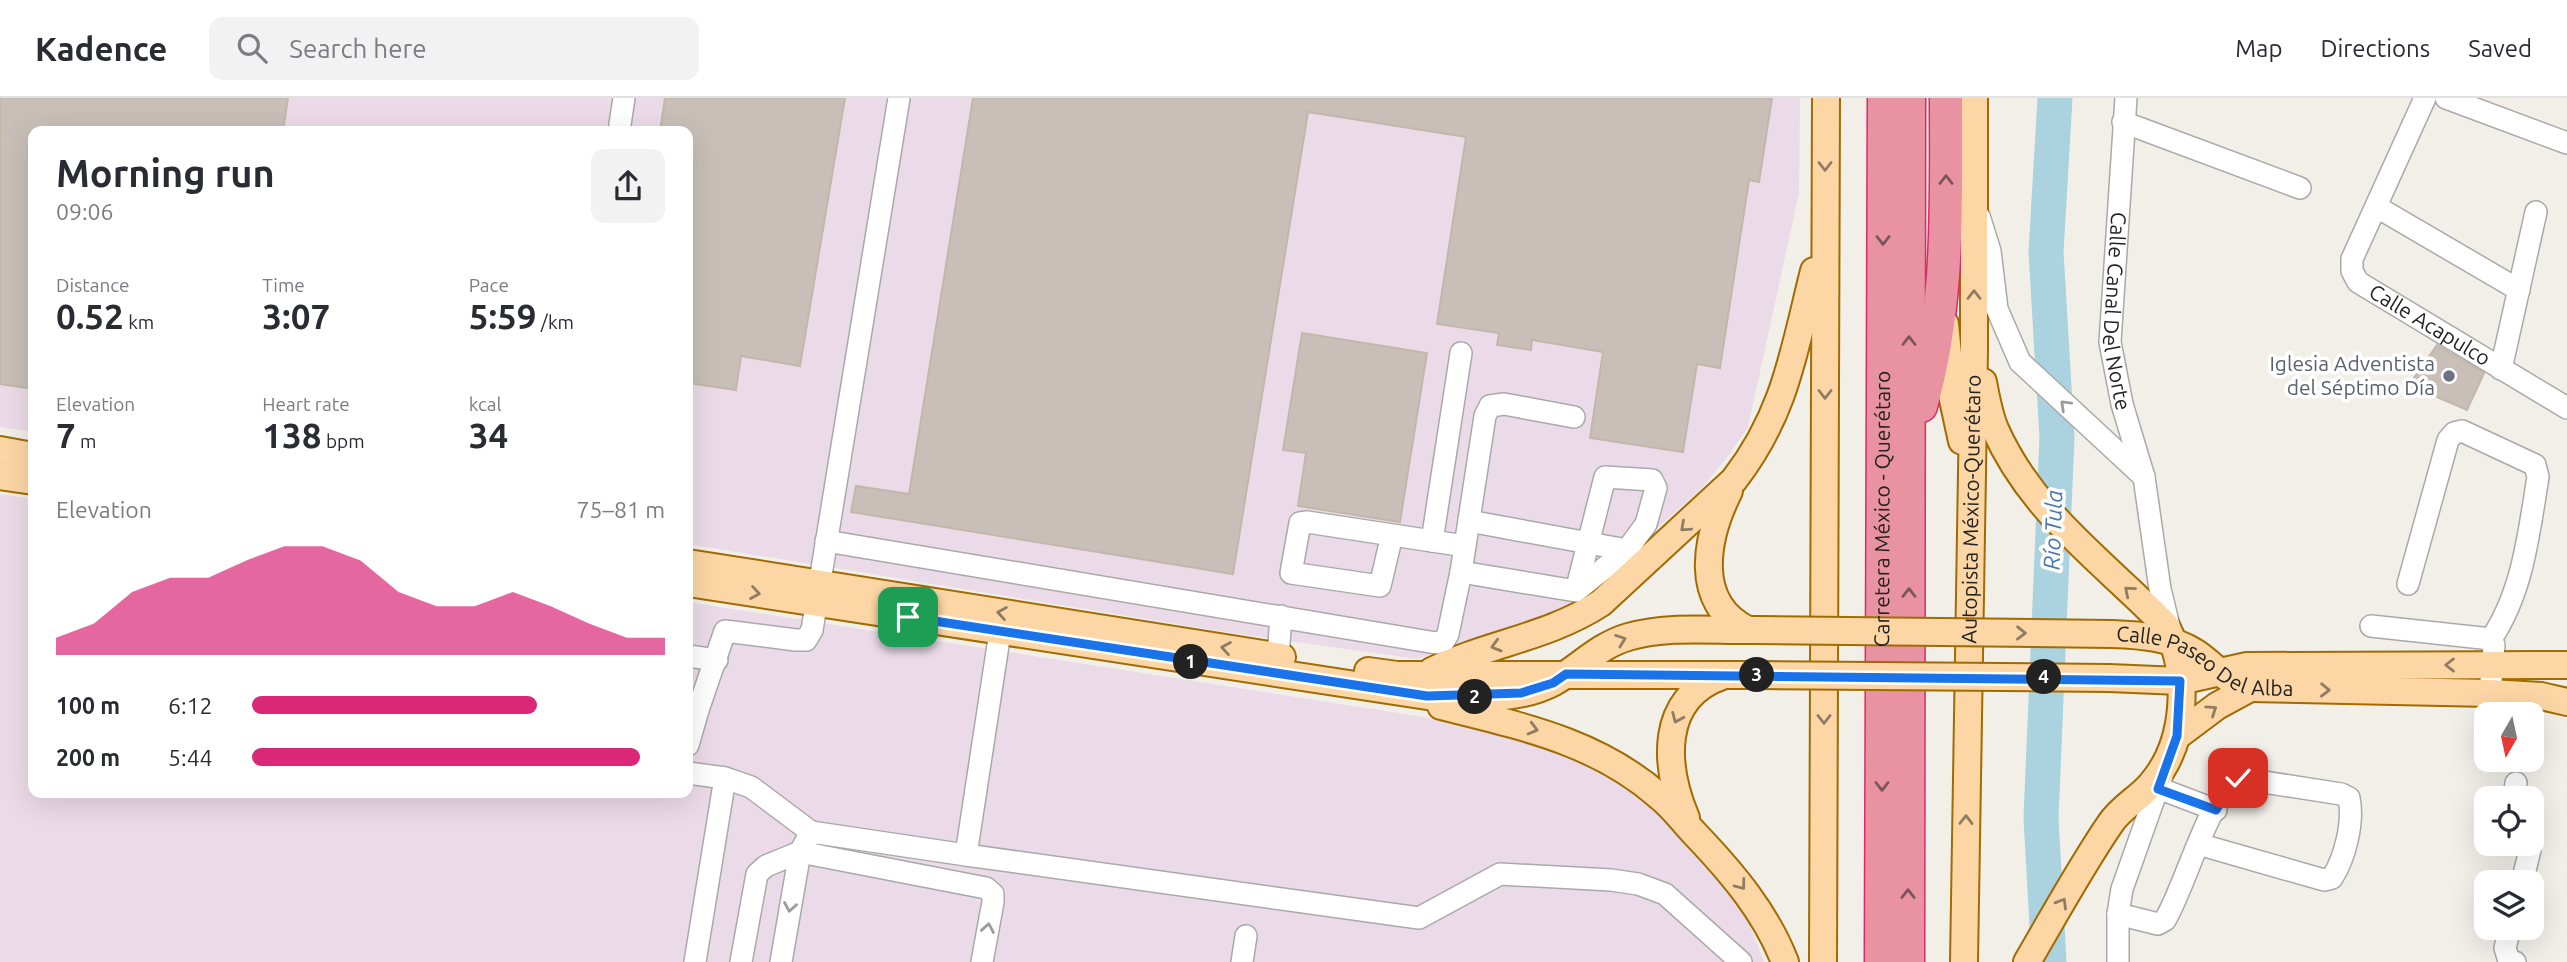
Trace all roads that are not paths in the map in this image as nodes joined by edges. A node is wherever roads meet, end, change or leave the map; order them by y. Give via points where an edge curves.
1 (624, 98) edge
2 (899, 98) edge
3 (1826, 98) edge
4 (1884, 98) edge
5 (1909, 98) edge
6 (1946, 98) edge
7 (1974, 98) edge
8 (2126, 98) edge
9 (2425, 98) edge
10 (2446, 98) edge
11 (2123, 122) junction
12 (620, 126) edge
13 (2567, 143) edge
14 (2300, 188) dead end
15 (1975, 203) junction
16 (2377, 206) junction
17 (2536, 212) dead end
18 (1825, 229) junction
19 (1943, 286) junction
20 (2519, 290) junction
21 (1974, 349) junction
22 (1461, 353) dead end
23 (2501, 369) junction
24 (2567, 408) edge
25 (1574, 416) dead end
26 (1909, 440) junction
27 (0, 450) edge
28 (28, 455) edge
29 (0, 476) edge
30 (2144, 477) junction
31 (28, 480) edge
32 (1734, 480) junction
33 (1972, 484) junction
34 (1469, 521) junction
35 (1392, 535) junction
36 (826, 541) junction
37 (1432, 541) junction
38 (1588, 543) junction
39 (1465, 546) junction
40 (1626, 550) junction
41 (693, 564) edge
42 (1461, 572) junction
43 (693, 583) edge
44 (2408, 584) dead end
45 (1576, 591) junction
46 (817, 593) junction
47 (1281, 617) junction
48 (2371, 626) dead end
49 (1753, 630) junction
50 (1000, 632) junction
51 (2173, 642) junction
52 (2491, 652) junction
53 (1278, 656) junction
54 (693, 657) edge
55 (717, 660) junction
56 (2567, 666) edge
57 (2218, 673) junction
58 (1566, 674) junction
59 (1726, 674) junction
60 (1424, 675) junction
61 (2180, 681) junction
62 (2250, 688) junction
63 (1396, 693) junction
64 (2490, 693) junction
65 (2567, 702) edge
66 (693, 709) edge
67 (2177, 736) junction
68 (693, 774) edge
69 (725, 778) junction
70 (2161, 778) junction
71 (2216, 810) junction
72 (811, 832) junction
73 (1695, 834) junction
74 (2198, 844) junction
75 (800, 852) junction
76 (966, 855) junction
77 (2118, 914) junction
78 (1246, 936) dead end
79 (2507, 940) edge
80 (2512, 961) edge
81 (695, 962) edge
82 (741, 962) edge
83 (781, 962) edge
84 (982, 962) edge
85 (1242, 962) edge
86 (1741, 962) edge
87 (1785, 962) edge
88 (1823, 962) edge
89 (1881, 962) edge
90 (1908, 962) edge
91 (1964, 962) edge
92 (2027, 962) edge
93 (2118, 962) edge

1 - 12 street
2 - 36 street
3 -> 18 main road
4 -> 89 highway, Carretera México - Querétaro
26 -> 5 highway, Carretera México - Querétaro
19 -> 6 highway
7 - 15 main road, Autopista México-Querétaro
8 - 11 street, Calle Canal Del Norte
9 - 16 street, Calle Acapulco
10 - 13 street
11 - 14 street
11 - 30 street, Calle Canal Del Norte via 2110,342 2122,404
21 -> 15 main road, Autopista México-Querétaro
30 -> 15 street, Calle Canal Del Norte via 2020,362 1997,309 1990,251
16 - 20 street
16 - 23 street, Calle Acapulco via 2352,259 2358,282
17 - 20 street
18 - 32 main road via 1781,400 1765,435
18 -> 88 main road
19 - 26 highway via 1930,370
19 - 33 main road via 1952,394
20 - 23 street
21 - 33 main road, Autopista México-Querétaro
51 -> 21 main road via 2160,620 2058,524 2021,478 1994,427
22 - 37 street
23 - 24 street, Calle Acapulco
25 - 34 street via 1504,404 1490,407
90 -> 26 highway, Carretera México - Querétaro
27 - 28 main road
29 - 31 main road
30 - 51 street, Calle Canal Del Norte
32 - 49 main road via 1715,528 1708,574 1722,610
32 -> 60 main road via 1601,603 1581,616
91 -> 33 main road, Autopista México-Querétaro
34 - 38 street
34 - 39 street
35 - 35 street via 1300,523 1292,573 1380,586
35 - 37 street
36 - 46 street
36 - 47 street
37 - 39 street
38 - 40 street
38 - 40 street via 1605,477 1652,480 1656,488 1646,524
38 - 45 street
39 - 42 street
40 - 45 street
41 - 46 main road
42 - 45 street
42 - 47 street via 1448,634 1436,643
43 -> 46 main road
44 - 52 street via 2448,440 2454,433 2462,431 2535,465 2538,477 2525,558
46 - 50 main road
53 -> 46 main road, Calle Paseo Del Alba
46 - 55 street via 813,630 806,640 725,631
47 - 53 street
48 - 52 street
49 -> 51 main road, Calle Paseo Del Alba, bridge via 2112,634
58 -> 49 main road, Calle Paseo Del Alba via 1601,648 1633,636
50 - 63 main road
50 - 76 street
51 - 57 main road, Calle Paseo Del Alba via 2197,654
51 - 61 main road
52 - 56 main road, Calle Paseo Del Alba
52 -> 57 main road, Calle Paseo Del Alba via 2247,666
52 - 64 street
53 - 60 main road, Calle Paseo Del Alba
54 - 55 street
55 - 66 street
57 - 61 main road, Calle Paseo Del Alba
57 - 62 main road, Calle Paseo Del Alba
58 - 59 main road, Calle Paseo Del Alba
58 - 60 main road, Calle Paseo Del Alba
58 - 63 main road, Calle Paseo Del Alba via 1537,689 1505,696
59 - 61 main road, Calle Paseo Del Alba, bridge
59 -> 73 main road via 1691,694 1677,714 1671,735 1673,782
61 - 67 main road
62 -> 64 main road, Calle Paseo Del Alba
67 -> 62 main road
63 -> 73 main road via 1536,729 1585,748 1662,797
64 - 65 main road, Calle Paseo Del Alba
67 - 70 main road
68 - 69 street
69 - 72 street via 751,787
69 - 81 street
70 - 71 street
70 - 77 street via 2127,871
92 -> 70 main road via 2115,815
71 - 74 street
71 - 74 street via 2238,778 2349,798 2345,846 2337,871 2324,880
72 - 75 street
72 - 76 street
73 -> 87 main road via 1745,891
74 - 77 street via 2165,920 2158,924
75 - 82 street via 757,874
75 -> 83 street
84 -> 75 street via 993,894 986,888
76 - 86 street via 1419,918 1500,874 1611,880 1665,894
77 - 93 street
78 - 85 street
79 - 80 street via 2505,948

